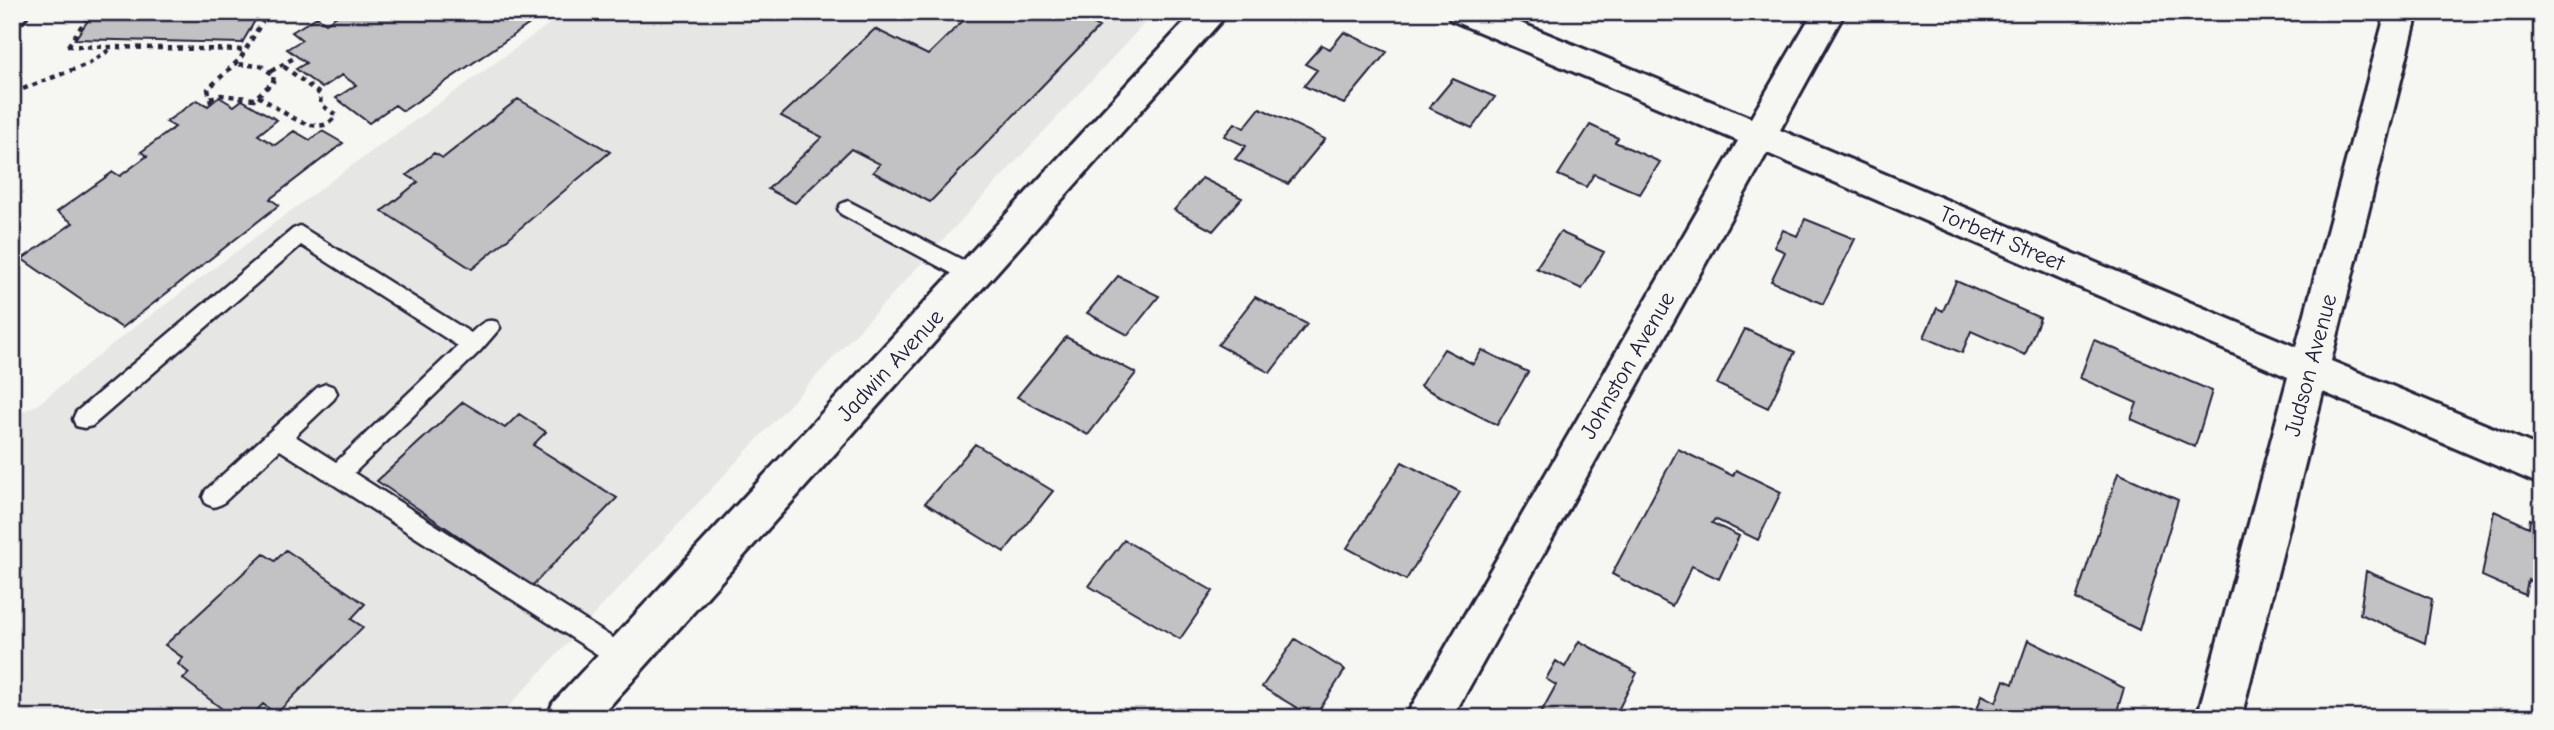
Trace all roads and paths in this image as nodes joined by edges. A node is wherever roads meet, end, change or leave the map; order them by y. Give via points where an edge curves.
1 (91, 12) edge
2 (268, 12) edge
3 (1213, 12) edge
4 (1462, 12) edge
5 (1829, 12) edge
6 (2402, 12) edge
7 (112, 47) junction
8 (246, 50) junction
9 (294, 58) dead end
10 (235, 64) junction
11 (282, 65) junction
12 (271, 71) junction
13 (23, 89) dead end
14 (258, 96) junction
15 (1759, 133) junction
16 (848, 209) dead end
17 (973, 275) junction
18 (490, 328) dead end
19 (473, 345) junction
20 (2310, 371) junction
21 (326, 393) dead end
22 (84, 419) dead end
23 (278, 438) junction
24 (2542, 467) edge
25 (338, 474) junction
26 (214, 497) dead end
27 (622, 657) junction
28 (569, 718) edge
29 (1427, 718) edge
30 (2219, 718) edge

1 - 7 path via 67,46
2 - 8 path
3 - 17 street, Jadwin Avenue
4 - 15 street, Torbett Street
5 - 15 street, Johnston Avenue
6 - 20 street, Judson Avenue
7 - 8 path
7 - 13 path via 90,62
8 - 10 path
9 - 11 path
10 - 12 path
10 - 14 path via 208,89 211,101 221,95
11 - 12 path
11 - 14 path via 321,95 320,104 336,115 333,120 316,126 293,120
12 - 14 path via 273,82
15 - 20 street, Torbett Street
15 - 29 street, Johnston Avenue
16 - 17 lane
17 - 27 street, Jadwin Avenue
18 - 19 lane
19 - 22 lane via 300,234
19 - 25 lane
20 - 24 street, Torbett Street
20 - 30 street, Judson Avenue
21 - 23 lane
23 - 25 lane
23 - 26 lane
25 - 27 lane
27 - 28 street, Jadwin Avenue

